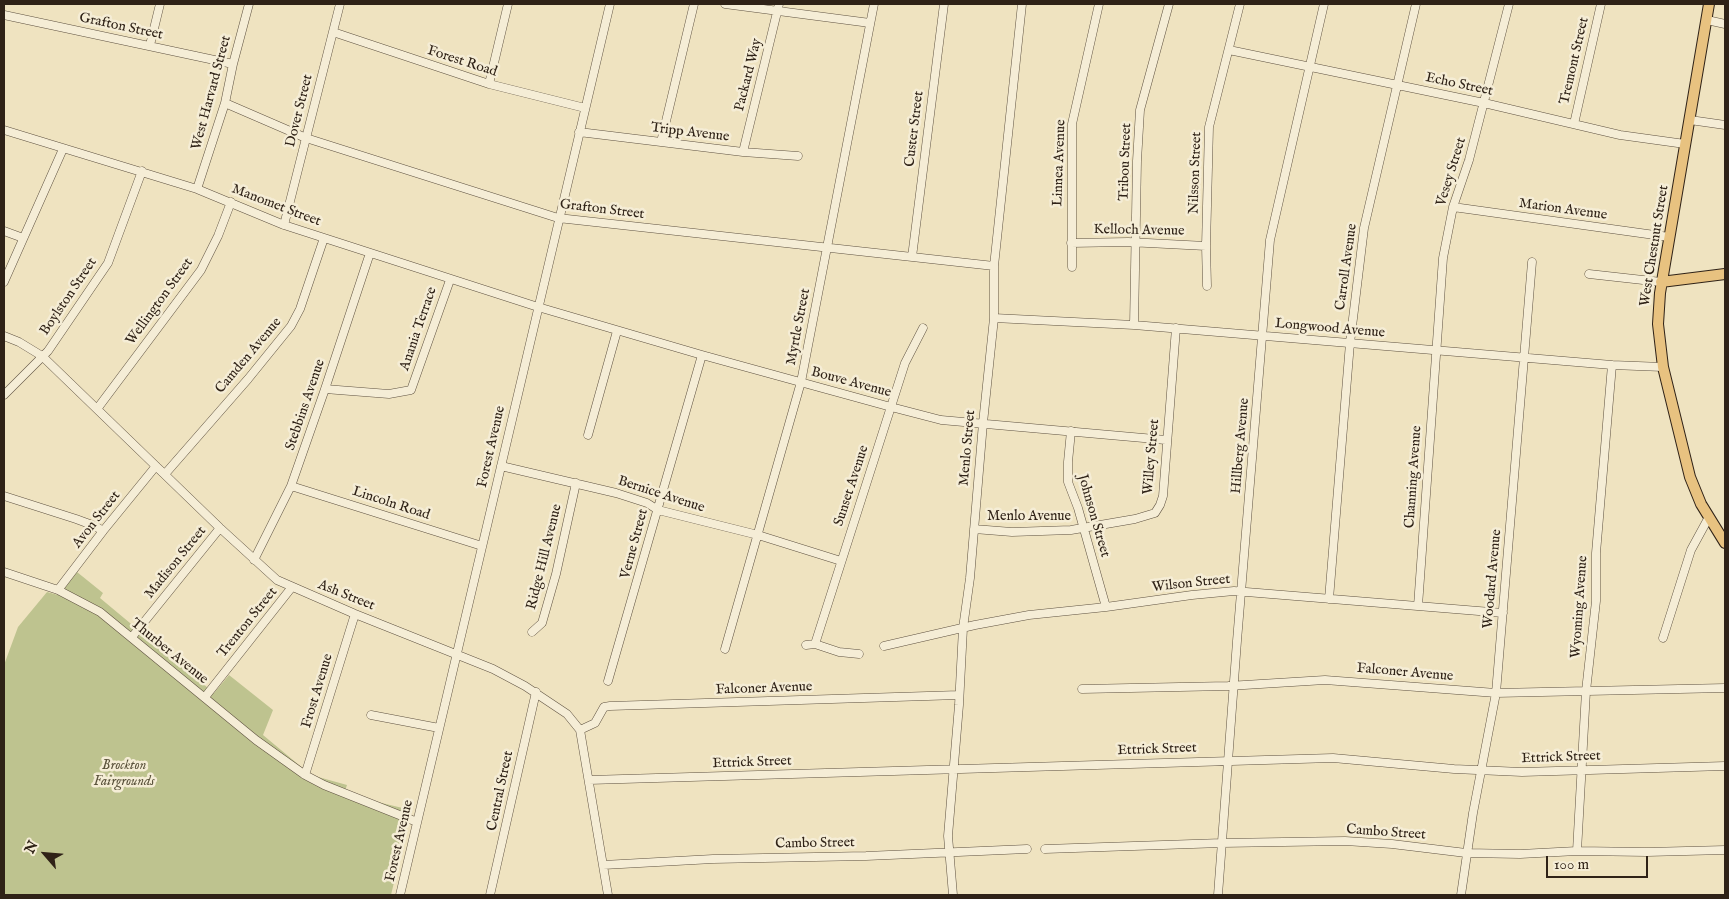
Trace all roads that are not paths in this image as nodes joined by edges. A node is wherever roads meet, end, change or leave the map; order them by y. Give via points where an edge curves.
1 (160, 4) edge
2 (249, 4) edge
3 (340, 4) edge
4 (508, 4) edge
5 (610, 4) edge
6 (694, 4) edge
7 (725, 4) edge
8 (874, 4) edge
9 (944, 4) edge
10 (1022, 4) edge
11 (1099, 4) edge
12 (1169, 4) edge
13 (1240, 4) edge
14 (1324, 4) edge
15 (1416, 4) edge
16 (1509, 4) edge
17 (1601, 4) edge
18 (1710, 4) edge
19 (778, 7) edge
20 (4, 15) edge
21 (1707, 20) junction
22 (870, 23) junction
23 (1725, 24) edge
24 (333, 32) junction
25 (150, 45) junction
26 (1229, 50) junction
27 (233, 64) junction
28 (1309, 68) junction
29 (489, 84) junction
30 (1397, 85) junction
31 (225, 103) junction
32 (1484, 103) junction
33 (585, 108) junction
34 (1690, 120) junction
35 (1574, 124) junction
36 (1725, 125) edge
37 (4, 130) edge
38 (579, 132) junction
39 (306, 138) junction
40 (661, 142) junction
41 (1685, 144) junction
42 (63, 149) junction
43 (743, 152) junction
44 (798, 156) dead end
45 (142, 171) junction
46 (197, 189) junction
47 (231, 202) junction
48 (1453, 207) junction
49 (558, 218) junction
50 (284, 225) junction
51 (4, 230) edge
52 (1669, 237) junction
53 (23, 238) junction
54 (324, 238) junction
55 (1137, 242) junction
56 (1071, 243) junction
57 (1206, 246) junction
58 (828, 249) junction
59 (370, 253) junction
60 (912, 257) junction
61 (1532, 262) dead end
62 (994, 266) junction
63 (1072, 267) dead end
64 (1589, 274) dead end
65 (1725, 274) edge
66 (450, 280) junction
67 (4, 282) edge
68 (1661, 282) junction
69 (1207, 286) dead end
70 (538, 307) junction
71 (994, 318) junction
72 (1134, 325) junction
73 (923, 328) dead end
74 (1176, 328) junction
75 (617, 331) junction
76 (4, 336) edge
77 (1262, 336) junction
78 (1350, 343) junction
79 (1436, 350) junction
80 (702, 355) junction
81 (42, 356) junction
82 (1524, 357) junction
83 (1612, 365) junction
84 (1663, 367) junction
85 (801, 382) junction
86 (325, 389) junction
87 (4, 395) edge
88 (891, 407) junction
89 (97, 409) junction
90 (983, 423) junction
91 (1071, 431) junction
92 (588, 436) dead end
93 (1166, 440) junction
94 (156, 466) junction
95 (500, 466) junction
96 (165, 474) junction
97 (576, 483) junction
98 (292, 486) junction
99 (4, 496) edge
100 (658, 510) junction
101 (1708, 517) junction
102 (220, 528) junction
103 (974, 529) junction
104 (1083, 529) junction
105 (103, 532) junction
106 (758, 535) junction
107 (1725, 543) edge
108 (482, 546) junction
109 (254, 560) junction
110 (841, 561) junction
111 (4, 572) edge
112 (292, 587) junction
113 (58, 590) junction
114 (1242, 592) junction
115 (1329, 599) junction
116 (1418, 606) junction
117 (1106, 607) junction
118 (1503, 613) junction
119 (355, 614) junction
120 (963, 628) junction
121 (532, 632) dead end
122 (132, 638) junction
123 (1663, 638) dead end
124 (815, 644) junction
125 (806, 646) dead end
126 (884, 646) dead end
127 (725, 649) dead end
128 (456, 653) junction
129 (859, 654) dead end
130 (608, 681) dead end
131 (1234, 685) junction
132 (1725, 688) edge
133 (1082, 689) dead end
134 (1586, 691) junction
135 (536, 692) junction
136 (1496, 693) junction
137 (959, 695) junction
138 (204, 697) junction
139 (372, 715) dead end
140 (440, 728) junction
141 (580, 730) junction
142 (1229, 760) junction
143 (1725, 766) edge
144 (953, 769) junction
145 (1582, 770) junction
146 (1480, 771) junction
147 (305, 775) junction
148 (589, 780) junction
149 (417, 822) junction
150 (1222, 842) junction
151 (1046, 849) dead end
152 (1027, 850) dead end
153 (1725, 850) edge
154 (1577, 851) junction
155 (948, 852) junction
156 (1466, 853) junction
157 (603, 865) junction
158 (400, 895) edge
159 (490, 895) edge
160 (608, 895) edge
161 (953, 895) edge
162 (1218, 895) edge
163 (1461, 895) edge

1 - 25 street
2 - 27 street, West Harvard Street
3 - 24 street, Dover Street
4 - 29 street
5 - 33 street, Forest Avenue
6 - 40 street
7 - 19 street
8 - 22 street, Myrtle Street
9 - 60 street, Custer Street
10 - 62 street, Menlo Street
11 - 56 street, Linnea Avenue via 1072,124
12 - 55 street, Tribou Street via 1140,110
13 - 26 street, Nilsson Street
14 - 28 street, Hillberg Avenue
15 - 30 street, Carroll Avenue
16 - 32 street, Vesey Street
17 - 35 street, Tremont Street
18 - 21 main road, West Chestnut Street
19 - 22 street
19 - 43 street, Packard Way
20 - 25 street, Grafton Street
21 - 23 street
21 - 34 main road, West Chestnut Street
22 - 58 street, Myrtle Street
24 - 29 street, Forest Road
24 - 39 street, Dover Street
25 - 27 street, Grafton Street
26 - 28 street, Echo Street
26 - 57 street, Nilsson Street via 1209,127
27 - 31 street, West Harvard Street
28 - 30 street, Echo Street
28 - 77 street, Hillberg Avenue via 1270,240
29 - 33 street, Forest Road
30 - 32 street, Echo Street
30 - 78 street, Carroll Avenue via 1364,228
31 - 39 street, Grafton Street
31 - 46 street, West Harvard Street
32 - 35 street, Echo Street
32 - 48 street, Vesey Street
33 - 38 street, Forest Avenue
34 - 36 street
34 - 41 main road, West Chestnut Street
35 - 41 street, Echo Street via 1620,135
37 - 42 street, Manomet Street
38 - 40 street, Tripp Avenue
38 - 49 street, Forest Avenue
39 - 49 street, Grafton Street
39 - 50 street, Dover Street
40 - 43 street, Tripp Avenue
41 - 52 main road, West Chestnut Street
42 - 45 street, Manomet Street
42 - 53 street
43 - 44 street, Tripp Avenue
45 - 46 street, Manomet Street
45 - 81 street, Boylston Street via 108,263
46 - 47 street, Manomet Street
47 - 50 street, Manomet Street
47 - 89 street, Wellington Street via 201,270
48 - 52 street, Marion Avenue
48 - 79 street, Vesey Street via 1443,258
49 - 58 street, Grafton Street
49 - 70 street, Forest Avenue
50 - 54 street, Manomet Street
51 - 53 street
52 - 68 main road, West Chestnut Street
53 - 67 street
54 - 59 street, Manomet Street
54 - 96 street, Camden Avenue via 291,326
55 - 56 street, Kelloch Avenue
55 - 57 street, Kelloch Avenue
55 - 72 street, Tribou Street
56 - 63 street, Linnea Avenue
57 - 69 street, Nilsson Street
58 - 60 street, Grafton Street
58 - 85 street, Myrtle Street
59 - 66 street, Manomet Street
59 - 86 street, Stebbins Avenue
60 - 62 street, Grafton Street
61 - 82 street, Woodard Avenue
62 - 71 street, Menlo Street
64 - 68 street
65 - 68 main road
66 - 70 street, Manomet Street
66 - 86 street, Anania Terrace via 411,390 389,394
68 - 84 main road, West Chestnut Street via 1658,324
70 - 75 street, Bouve Avenue
70 - 95 street, Forest Avenue
71 - 72 street, Longwood Avenue
71 - 90 street, Menlo Street
72 - 74 street, Longwood Avenue
73 - 88 street, Sunset Avenue via 905,363
74 - 77 street, Longwood Avenue
74 - 93 street, Willey Street
75 - 80 street, Bouve Avenue
75 - 92 street
76 - 81 street, Ash Street
77 - 78 street, Longwood Avenue
77 - 114 street, Hillberg Avenue
78 - 79 street, Longwood Avenue
78 - 115 street, Carroll Avenue
79 - 82 street, Longwood Avenue
79 - 116 street, Channing Avenue
80 - 85 street, Bouve Avenue
80 - 100 street, Verne Street
81 - 87 street, Boylston Street
81 - 89 street, Ash Street
82 - 83 street, Longwood Avenue
82 - 118 street, Woodard Avenue
83 - 84 street, Longwood Avenue
83 - 134 street, Wyoming Avenue via 1596,553 1596,601
84 - 101 main road, West Chestnut Street via 1690,477
85 - 88 street, Bouve Avenue
85 - 106 street, Myrtle Street
86 - 98 street, Stebbins Avenue
88 - 90 street, Bouve Avenue via 941,420
88 - 110 street, Sunset Avenue
89 - 94 street, Ash Street
90 - 91 street, Bouve Avenue
90 - 103 street, Menlo Street
91 - 93 street, Bouve Avenue
91 - 104 street, Johnson Street via 1068,482
93 - 104 street, Willey Street via 1163,496 1155,513
94 - 96 street, Ash Street
94 - 105 street, Avon Street
95 - 97 street, Bernice Avenue
95 - 108 street, Forest Avenue
96 - 102 street, Ash Street
97 - 100 street, Bernice Avenue via 647,502
97 - 121 street, Ridge Hill Avenue via 542,623
98 - 108 street, Lincoln Road
98 - 109 street, Stebbins Avenue
99 - 105 street via 76,519
100 - 106 street, Bernice Avenue
100 - 130 street, Verne Street
101 - 107 main road, West Chestnut Street
101 - 123 street via 1691,550
102 - 109 street, Ash Street
102 - 122 street, Madison Street
103 - 104 street, Menlo Avenue via 1023,532
103 - 120 street, Menlo Street
104 - 117 street, Johnson Street
105 - 113 street, Avon Street
106 - 110 street, Bernice Avenue
106 - 127 street, Myrtle Street
108 - 128 street, Forest Avenue
109 - 112 street, Ash Street via 277,580
110 - 124 street, Sunset Avenue
111 - 113 street, Thurber Avenue
112 - 119 street, Ash Street
112 - 138 street, Trenton Street
113 - 122 street, Thurber Avenue via 100,612
114 - 115 street, Wilson Street
114 - 117 street, Wilson Street
114 - 131 street, Hillberg Avenue
115 - 116 street, Wilson Street
116 - 118 street, Wilson Street
117 - 120 street, Wilson Street via 1029,615
118 - 136 street, Woodard Avenue
119 - 128 street, Ash Street
119 - 147 street, Frost Avenue
120 - 126 street, Wilson Street
120 - 137 street, Menlo Street
122 - 138 street, Thurber Avenue
124 - 125 street
124 - 129 street
128 - 135 street, Ash Street
128 - 140 street, Forest Avenue
131 - 133 street, Falconer Avenue
131 - 136 street, Falconer Avenue via 1337,680
131 - 142 street, Hillberg Avenue
132 - 134 street, Falconer Avenue
134 - 136 street, Falconer Avenue
134 - 145 street, Wyoming Avenue
135 - 141 street, Ash Street via 567,714
135 - 159 street, Central Street
136 - 146 street, Woodard Avenue
137 - 141 street, Falconer Avenue via 610,706 604,707 595,723
137 - 144 street, Menlo Street
138 - 147 street, Thurber Avenue
139 - 140 street
140 - 149 street, Forest Avenue
141 - 148 street
142 - 144 street, Ettrick Street
142 - 146 street, Ettrick Street via 1333,758
142 - 150 street, Hillberg Avenue
143 - 145 street, Ettrick Street
144 - 148 street, Ettrick Street
144 - 155 street, Menlo Street
145 - 146 street, Ettrick Street
145 - 154 street, Wyoming Avenue
146 - 156 street, Woodard Avenue
147 - 149 street, Thurber Avenue
148 - 157 street
149 - 158 street, Forest Avenue
150 - 151 street, Cambo Street
150 - 156 street, Cambo Street via 1392,844
150 - 162 street, Hillberg Avenue
152 - 155 street, Cambo Street
153 - 154 street, Cambo Street
154 - 156 street, Cambo Street
155 - 157 street, Cambo Street
155 - 161 street, Menlo Street
156 - 163 street, Woodard Avenue
157 - 160 street

